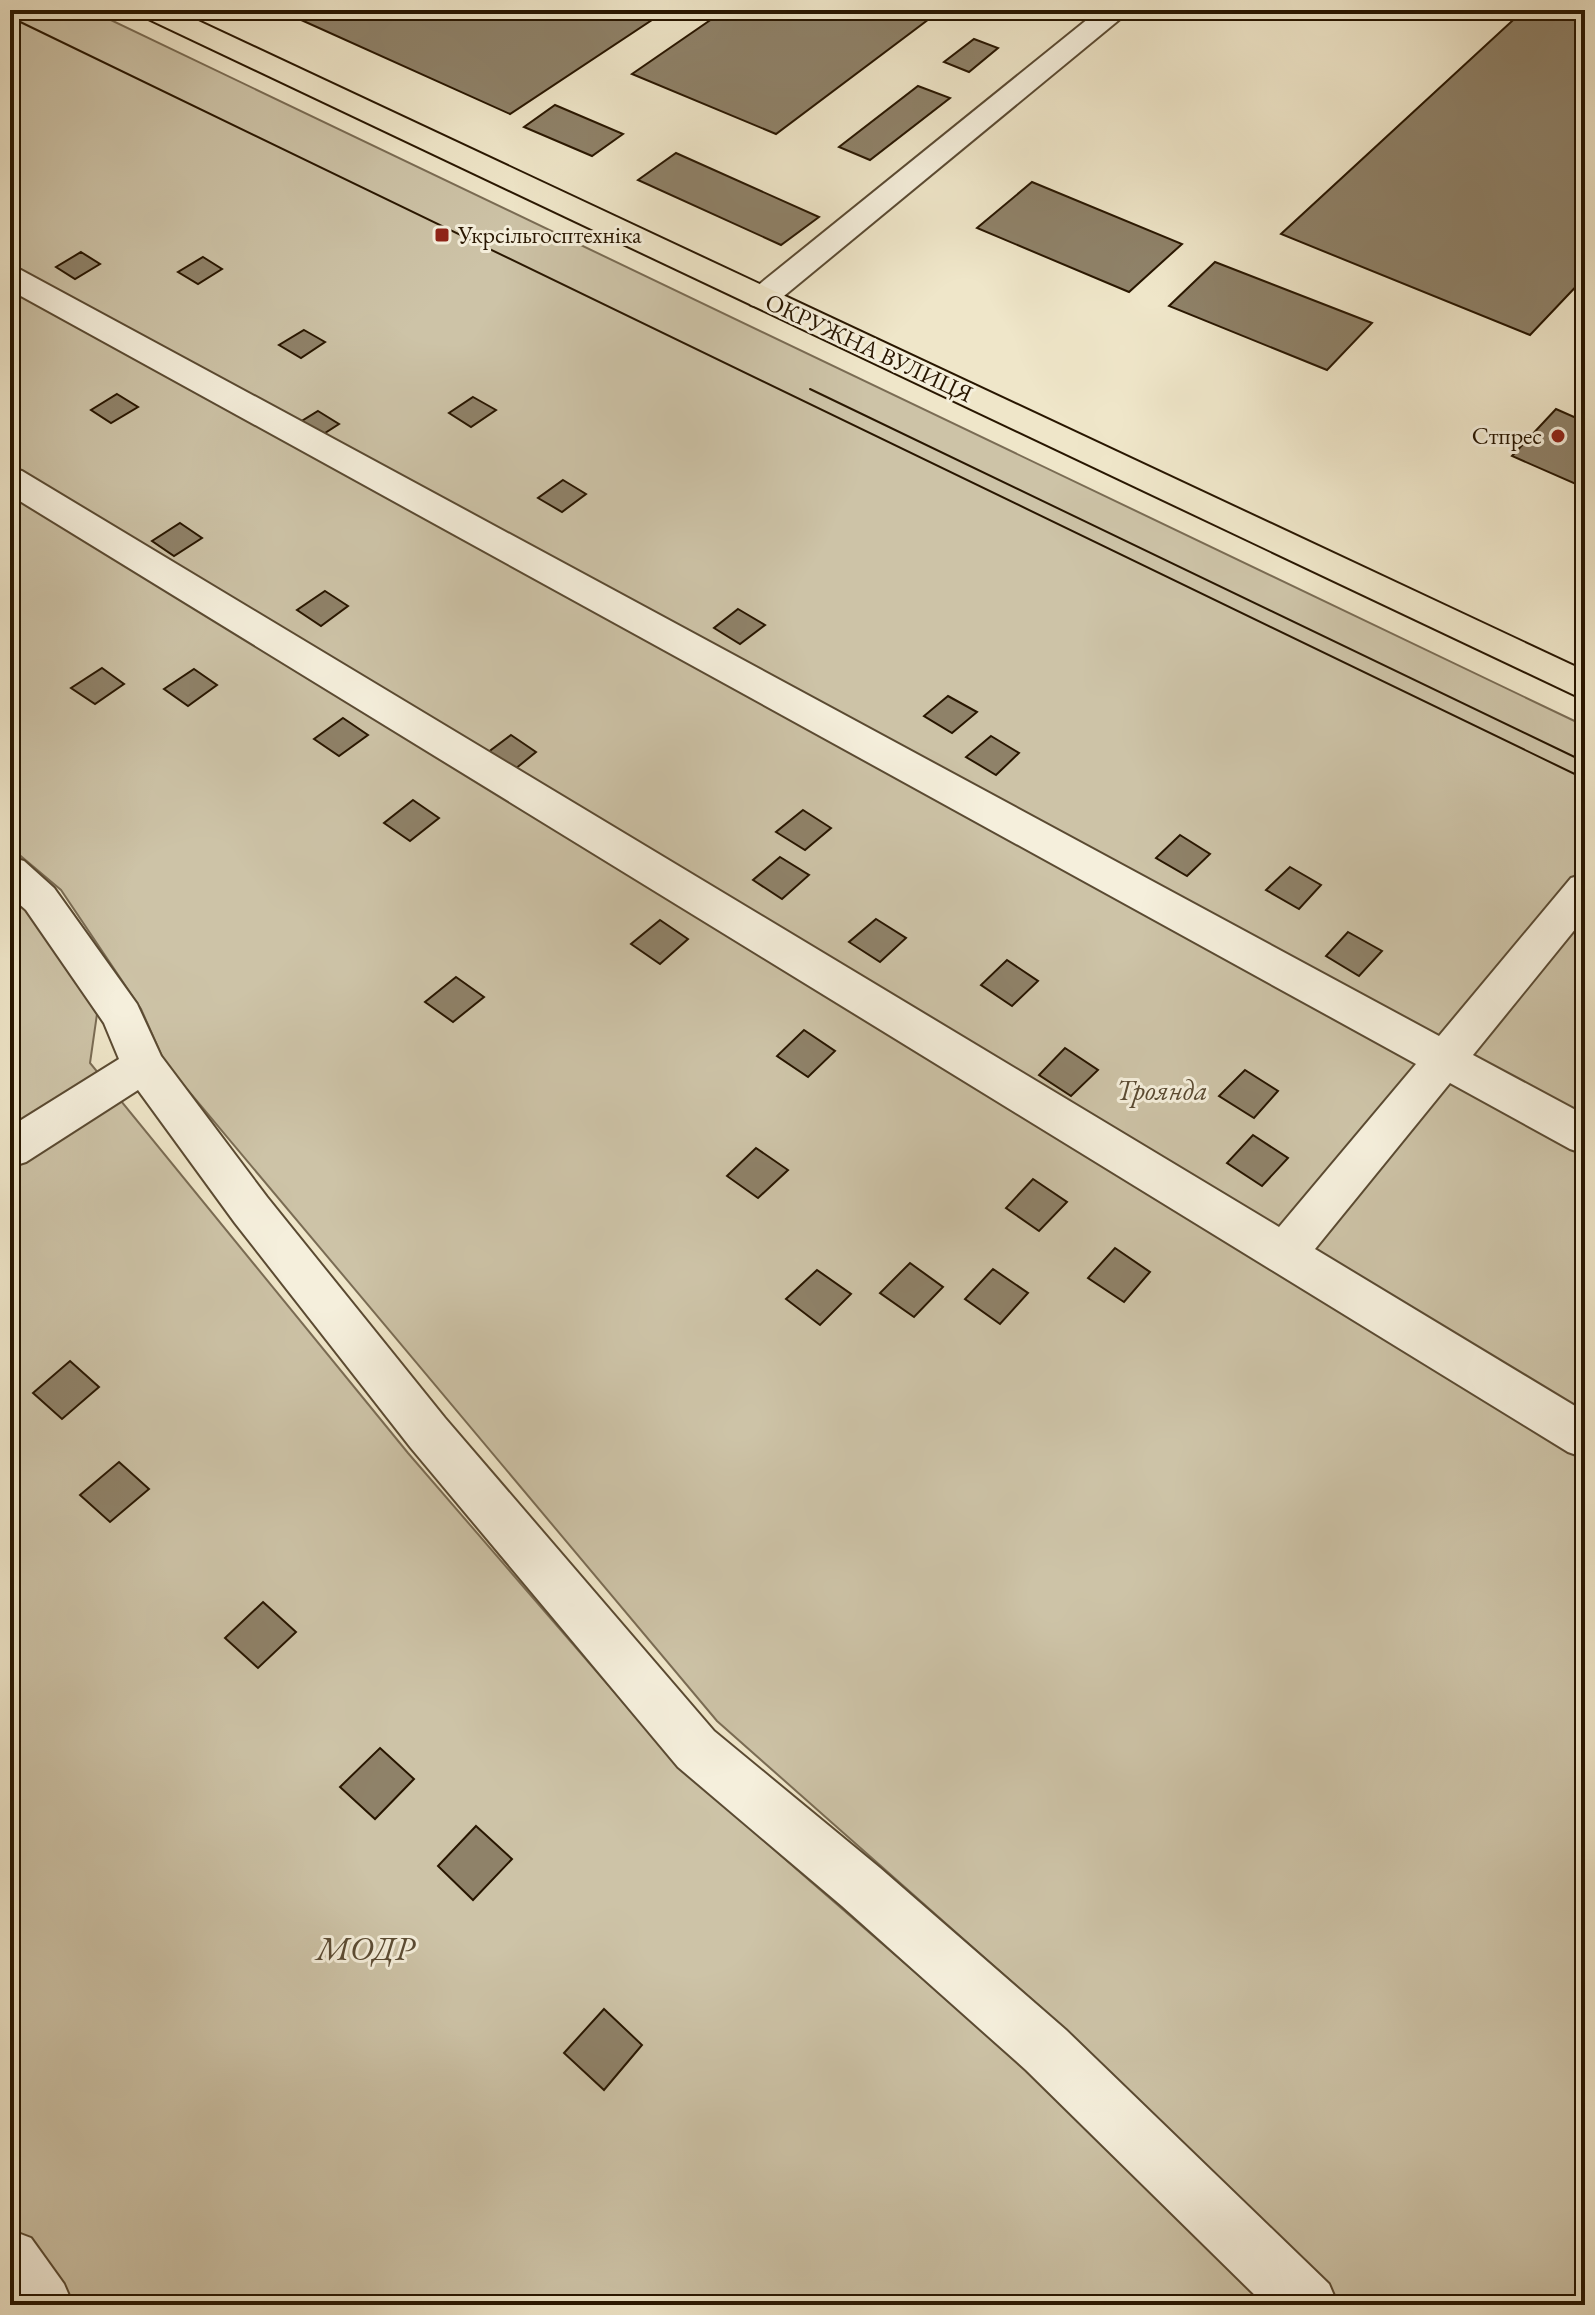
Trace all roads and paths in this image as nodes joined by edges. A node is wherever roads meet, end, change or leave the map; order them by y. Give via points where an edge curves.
1 (152, 10) edge
2 (1117, 10) edge
3 (10, 277) edge
4 (762, 298) junction
5 (10, 479) edge
6 (1585, 687) edge
7 (10, 872) edge
8 (1585, 889) edge
9 (1444, 1059) junction
10 (143, 1065) junction
11 (1585, 1136) edge
12 (10, 1149) edge
13 (1283, 1255) junction
14 (1585, 1437) edge
15 (10, 2259) edge
16 (43, 2305) edge
17 (1308, 2305) edge

1 - 4 main road, ОКРУЖНА ВУЛИЦЯ
2 - 4 street
3 - 9 street
4 - 6 main road, ОКРУЖНА ВУЛИЦЯ
5 - 13 street
7 - 10 street via 40,899 122,1016
8 - 9 street
9 - 11 street
9 - 13 street
10 - 12 street
10 - 17 street via 428,1433 696,1749 1046,2050
13 - 14 street
15 - 16 street

